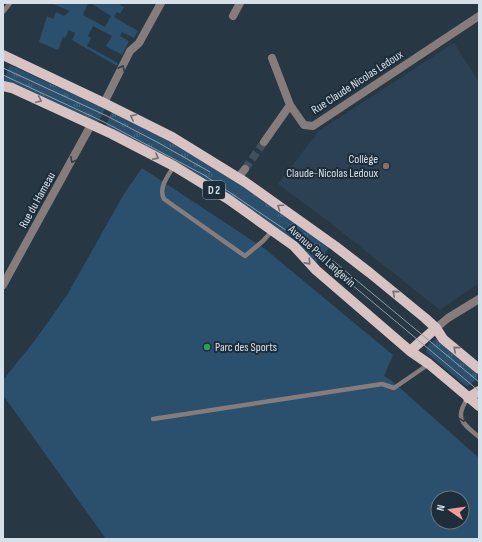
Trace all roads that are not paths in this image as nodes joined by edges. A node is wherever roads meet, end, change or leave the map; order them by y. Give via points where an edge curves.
1 (10, 3) edge
2 (161, 3) edge
3 (240, 3) edge
4 (3, 12) edge
5 (233, 16) dead end
6 (479, 16) edge
7 (3, 55) edge
8 (272, 58) dead end
9 (3, 86) edge
10 (104, 103) junction
11 (290, 105) junction
12 (91, 125) junction
13 (264, 142) tunnel mouth
14 (174, 166) junction
15 (245, 169) tunnel mouth
16 (238, 178) junction
17 (272, 230) junction
18 (3, 285) edge
19 (479, 299) edge
20 (436, 328) junction
21 (410, 351) junction
22 (429, 364) junction
23 (479, 369) edge
24 (479, 392) edge
25 (468, 398) junction
26 (479, 406) edge
27 (153, 420) dead end
28 (479, 437) edge

1 - 4 lane
10 -> 2 street via 130,51 139,43
3 - 5 street
6 - 11 street, Rue Claude Nicolas Ledoux via 313,126 304,125
7 - 10 main road, Avenue Paul Langevin / D 2
8 - 11 street, Rue Claude Nicolas Ledoux
9 -> 12 main road, Avenue Paul Langevin / D 2
16 -> 10 main road, Avenue Paul Langevin / D 2 via 172,137
11 - 13 street
12 -> 14 main road, Avenue Paul Langevin / D 2
12 -> 18 street, Rue du Hameau
14 - 17 main road, Avenue Paul Langevin / D 2
14 - 17 lane via 161,190 164,199 245,256 264,241
15 - 16 street
20 -> 16 main road, Avenue Paul Langevin / D 2 via 335,246
17 -> 21 main road, Avenue Paul Langevin / D 2 via 294,246 316,270
19 - 20 street
20 - 21 main road
23 -> 20 main road, Avenue Paul Langevin / D 2
21 - 22 main road, Avenue Paul Langevin / D 2
22 - 25 main road, Avenue Paul Langevin / D 2
22 - 27 lane via 394,388 382,384
24 - 25 main road
25 - 26 main road, Avenue Paul Langevin / D 2
25 -> 28 lane via 461,407 461,418 464,425

